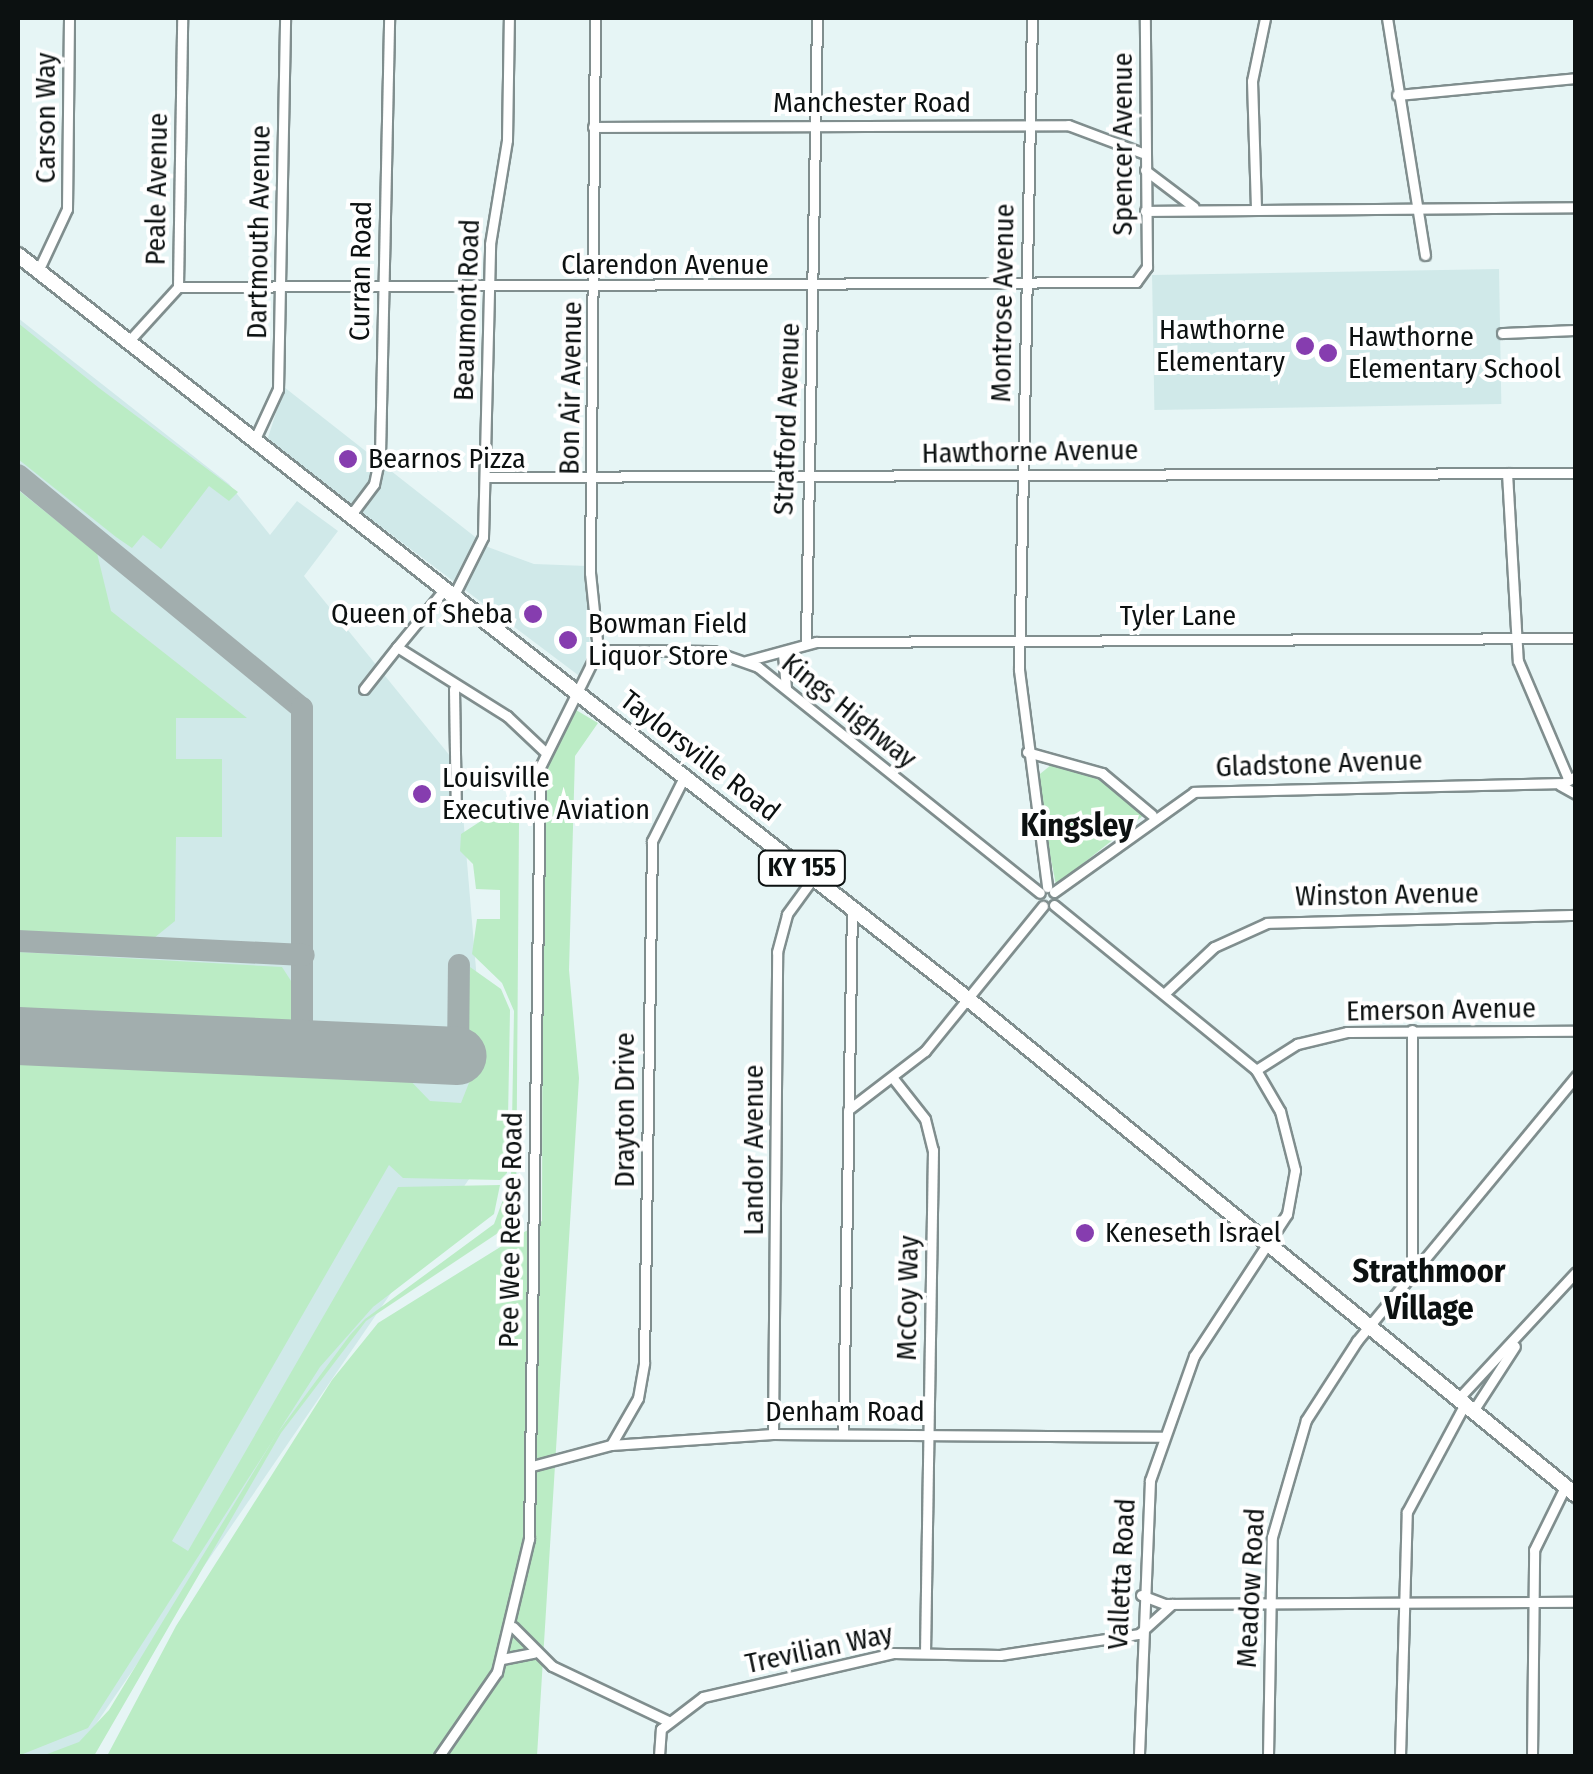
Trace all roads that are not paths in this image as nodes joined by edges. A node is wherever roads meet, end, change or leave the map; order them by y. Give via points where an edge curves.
1 (69, 18) edge
2 (182, 18) edge
3 (285, 18) edge
4 (388, 18) edge
5 (509, 18) edge
6 (595, 18) edge
7 (816, 18) edge
8 (1032, 18) edge
9 (1145, 18) edge
10 (1267, 18) edge
11 (1388, 18) edge
12 (1576, 78) edge
13 (1397, 95) junction
14 (1029, 124) junction
15 (814, 126) junction
16 (593, 127) junction
17 (1145, 154) junction
18 (1145, 170) junction
19 (1576, 207) edge
20 (1196, 208) junction
21 (1256, 208) junction
22 (1420, 208) junction
23 (1146, 211) junction
24 (18, 255) edge
25 (1426, 255) dead end
26 (1146, 271) joint
27 (38, 272) junction
28 (282, 283) junction
29 (383, 284) junction
30 (488, 286) junction
31 (1027, 286) junction
32 (178, 287) junction
33 (596, 288) junction
34 (812, 288) junction
35 (1576, 330) edge
36 (1502, 333) dead end
37 (128, 342) junction
38 (254, 441) junction
39 (1507, 473) junction
40 (1576, 473) edge
41 (806, 476) junction
42 (1022, 476) junction
43 (485, 478) junction
44 (592, 478) junction
45 (350, 516) junction
46 (448, 593) junction
47 (1513, 638) junction
48 (1576, 638) edge
49 (1019, 640) junction
50 (806, 642) junction
51 (397, 648) junction
52 (598, 650) junction
53 (783, 654) junction
54 (746, 660) junction
55 (454, 689) junction
56 (364, 690) dead end
57 (787, 690) junction
58 (579, 693) junction
59 (544, 750) junction
60 (1027, 752) junction
61 (1042, 763) junction
62 (685, 775) junction
63 (1030, 775) junction
64 (1567, 778) edge
65 (1576, 794) edge
66 (456, 815) dead end
67 (1152, 815) junction
68 (814, 878) junction
69 (1047, 891) junction
70 (1048, 905) junction
71 (852, 908) junction
72 (1576, 915) edge
73 (1165, 993) junction
74 (968, 999) junction
75 (1412, 1030) junction
76 (1576, 1031) edge
77 (1256, 1070) junction
78 (1576, 1076) edge
79 (892, 1077) junction
80 (1571, 1085) edge
81 (848, 1110) junction
82 (1412, 1238) junction
83 (1267, 1243) junction
84 (1436, 1245) junction
85 (1576, 1272) edge
86 (1412, 1276) junction
87 (1369, 1327) junction
88 (1516, 1344) junction
89 (1465, 1405) junction
90 (844, 1433) junction
91 (928, 1433) junction
92 (773, 1434) junction
93 (1162, 1437) junction
94 (611, 1445) junction
95 (532, 1466) junction
96 (1570, 1491) edge
97 (1141, 1595) junction
98 (1269, 1600) junction
99 (1401, 1601) junction
100 (1532, 1602) junction
101 (1576, 1602) edge
102 (1172, 1604) junction
103 (513, 1627) junction
104 (1140, 1634) junction
105 (925, 1651) junction
106 (533, 1653) junction
107 (502, 1659) junction
108 (668, 1721) junction
109 (439, 1756) edge
110 (658, 1756) edge
111 (1140, 1756) edge
112 (1268, 1756) edge
113 (1400, 1756) edge
114 (1532, 1756) edge

1 - 27 street, Carson Way via 67,208
2 - 32 street, Peale Avenue
3 - 28 street, Dartmouth Avenue
4 - 29 street, Curran Road
5 - 30 street, Beaumont Road via 507,140
6 - 16 street, Bon Air Avenue
7 - 15 street, Stratford Avenue
8 - 14 street, Montrose Avenue
9 - 17 street, Spencer Avenue
10 - 21 street via 1252,81
11 - 13 street
12 - 13 street
13 - 22 street
14 - 15 street, Manchester Road
14 - 17 street, Manchester Road via 1086,128
14 - 31 street, Montrose Avenue
15 - 16 street, Manchester Road
15 - 34 street, Stratford Avenue
16 - 33 street, Bon Air Avenue
17 - 18 street, Spencer Avenue
18 - 20 street
18 - 23 street, Spencer Avenue
19 - 22 street
20 - 21 street
20 - 23 street
21 - 22 street
22 - 25 street
23 - 26 street, Spencer Avenue
24 - 27 main road, Taylorsville Road / KY 155
26 - 31 street, Clarendon Avenue via 1117,286
27 - 37 main road, Taylorsville Road / KY 155
28 - 29 street, Clarendon Avenue
28 - 32 street, Clarendon Avenue
28 - 38 street, Dartmouth Avenue via 277,400
29 - 30 street, Clarendon Avenue
29 - 45 street, Curran Road via 378,470
30 - 33 street, Clarendon Avenue
30 - 43 street, Beaumont Road
31 - 34 street, Clarendon Avenue
31 - 42 street, Montrose Avenue
32 - 37 street, Peale Avenue
33 - 34 street, Clarendon Avenue
33 - 44 street, Bon Air Avenue
34 - 41 street, Stratford Avenue
35 - 36 street
37 - 38 main road, Taylorsville Road / KY 155
38 - 45 main road, Taylorsville Road / KY 155
39 - 40 street, Hawthorne Avenue
39 - 42 street, Hawthorne Avenue
39 - 47 street
41 - 42 street, Hawthorne Avenue
41 - 44 street, Hawthorne Avenue
41 - 50 street, Stratford Avenue
42 - 49 street, Montrose Avenue
43 - 44 street, Hawthorne Avenue
43 - 46 street, Beaumont Road via 481,545
44 - 52 street, Bon Air Avenue
45 - 46 main road, Taylorsville Road / KY 155
46 - 51 street, Beaumont Road
46 - 58 main road, Taylorsville Road / KY 155
47 - 48 street, Tyler Lane
47 - 49 street, Tyler Lane
47 - 64 street via 1532,712
49 - 50 street, Tyler Lane
49 - 60 street, Montrose Avenue
50 - 53 street, Tyler Lane
51 - 55 street
51 - 56 street, Beaumont Road
52 - 54 street, Kings Highway via 644,657 698,650
52 - 58 street, Bon Air Avenue
53 - 54 street, Tyler Lane
53 - 57 street
54 - 57 street, Kings Highway
55 - 59 street via 507,716
55 - 66 street
57 - 69 street, Kings Highway
58 - 59 street
58 - 62 main road, Taylorsville Road / KY 155
59 - 95 street, Pee Wee Reese Road
60 - 61 street
60 - 63 street, Montrose Avenue
61 - 63 street
61 - 67 street via 1102,773
62 - 68 main road, Taylorsville Road / KY 155
62 - 94 street, Drayton Drive via 652,841 644,1363 638,1398
63 - 69 street, Montrose Avenue
64 - 65 street
64 - 67 street, Gladstone Avenue via 1233,785
67 - 69 street, Gladstone Avenue
68 - 71 main road, Taylorsville Road / KY 155
68 - 92 street, Landor Avenue via 787,914 777,952
69 - 70 street, Montrose Avenue
70 - 73 street
70 - 74 street
71 - 74 main road, Taylorsville Road / KY 155
71 - 81 street
72 - 73 street, Winston Avenue via 1267,922 1214,947
73 - 77 street
74 - 79 street
74 - 83 main road, Taylorsville Road / KY 155
75 - 76 street, Emerson Avenue
75 - 77 street, Emerson Avenue via 1326,1035
75 - 82 street
77 - 83 street via 1280,1111 1294,1170 1291,1205
78 - 80 street, Meadow Road
79 - 81 street
79 - 91 street, McCoy Way via 932,1142
80 - 84 street, Meadow Road
81 - 90 street
82 - 84 street
82 - 86 street
83 - 87 main road, Taylorsville Road / KY 155
83 - 93 street, Valletta Road via 1194,1356
84 - 86 street, Meadow Road
85 - 88 street
86 - 87 street, Meadow Road
87 - 89 main road, Taylorsville Road / KY 155
87 - 98 street, Meadow Road via 1296,1443 1276,1509
88 - 89 street
88 - 89 street
89 - 96 main road, Taylorsville Road / KY 155
89 - 99 street via 1407,1512
90 - 91 street, Denham Road
90 - 92 street, Denham Road
91 - 93 street, Denham Road
91 - 105 street, McCoy Way
92 - 94 street, Denham Road
93 - 97 street, Valletta Road
94 - 95 street, Denham Road
95 - 103 street, Pee Wee Reese Road
96 - 100 street via 1538,1533
97 - 102 street
97 - 104 street, Valletta Road
98 - 99 street
98 - 102 street
98 - 112 street, Meadow Road
99 - 100 street
99 - 113 street
100 - 101 street
100 - 114 street
102 - 104 street
103 - 106 street
103 - 107 street, Pee Wee Reese Road
104 - 105 street, Trevilian Way via 1000,1655
104 - 111 street, Valletta Road
105 - 108 street, Trevilian Way via 703,1697
106 - 107 street
106 - 108 street
107 - 109 street, Pee Wee Reese Road
108 - 110 street

